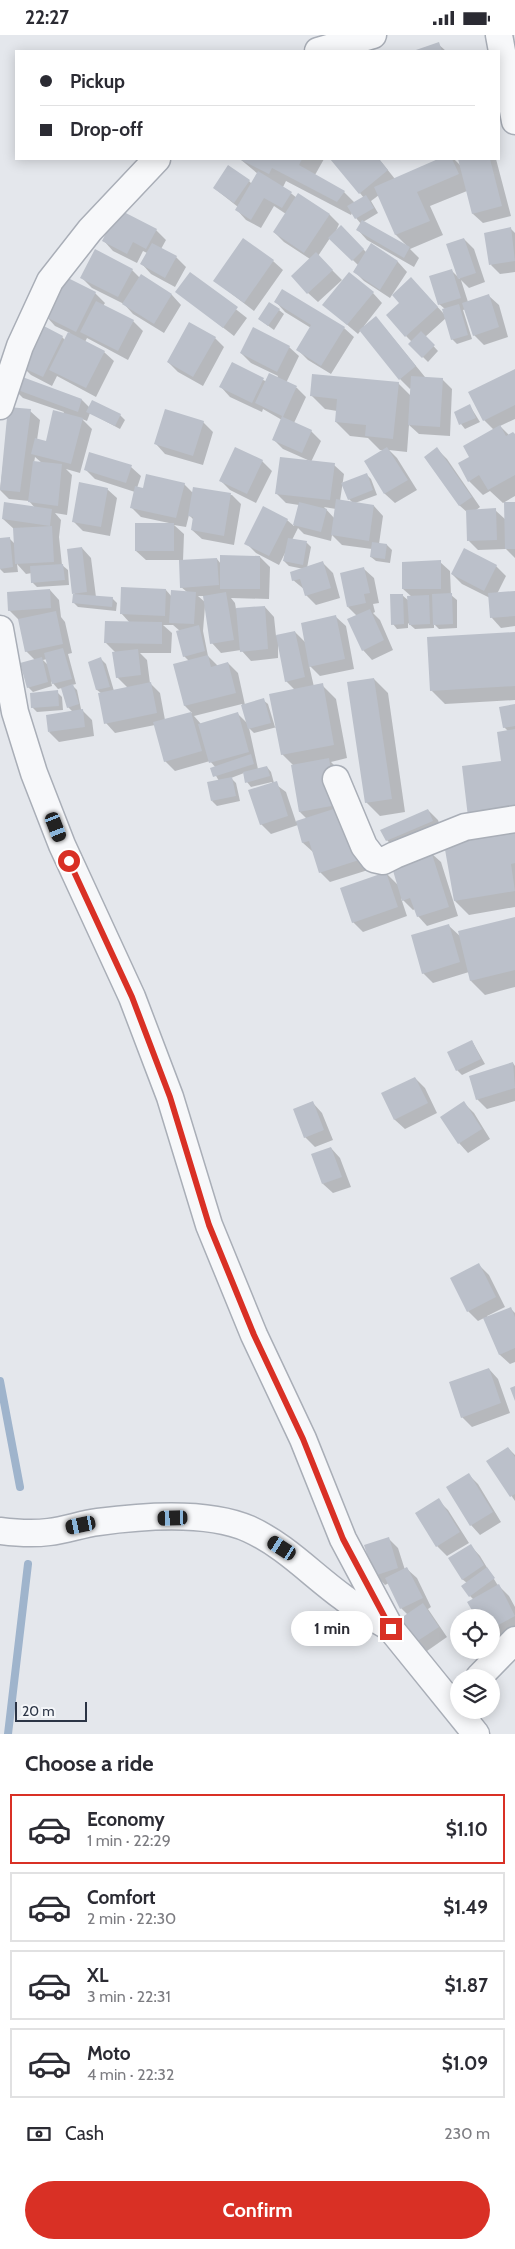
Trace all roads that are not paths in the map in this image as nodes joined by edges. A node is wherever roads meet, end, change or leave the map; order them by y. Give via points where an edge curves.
1 (374, 35) edge
2 (499, 35) edge
3 (322, 50) edge
4 (515, 121) edge
5 (156, 160) edge
6 (0, 406) edge
7 (0, 629) edge
8 (336, 779) dead end
9 (515, 819) edge
10 (0, 1531) edge
11 (391, 1629) junction
12 (515, 1641) edge
13 (487, 1669) edge
14 (450, 1696) edge
15 (466, 1719) edge
16 (476, 1734) edge

1 - 3 street
2 - 4 street
5 - 6 street via 90,230 50,281 20,346
7 - 11 street via 15,712 34,773 62,845 132,997 170,1097 209,1225 343,1539
8 - 9 street via 364,846 374,859 383,861 465,827
10 - 11 street via 48,1532 98,1522 188,1517 226,1523 248,1529 294,1556 344,1598
11 - 14 street
12 - 13 street
15 - 16 street

